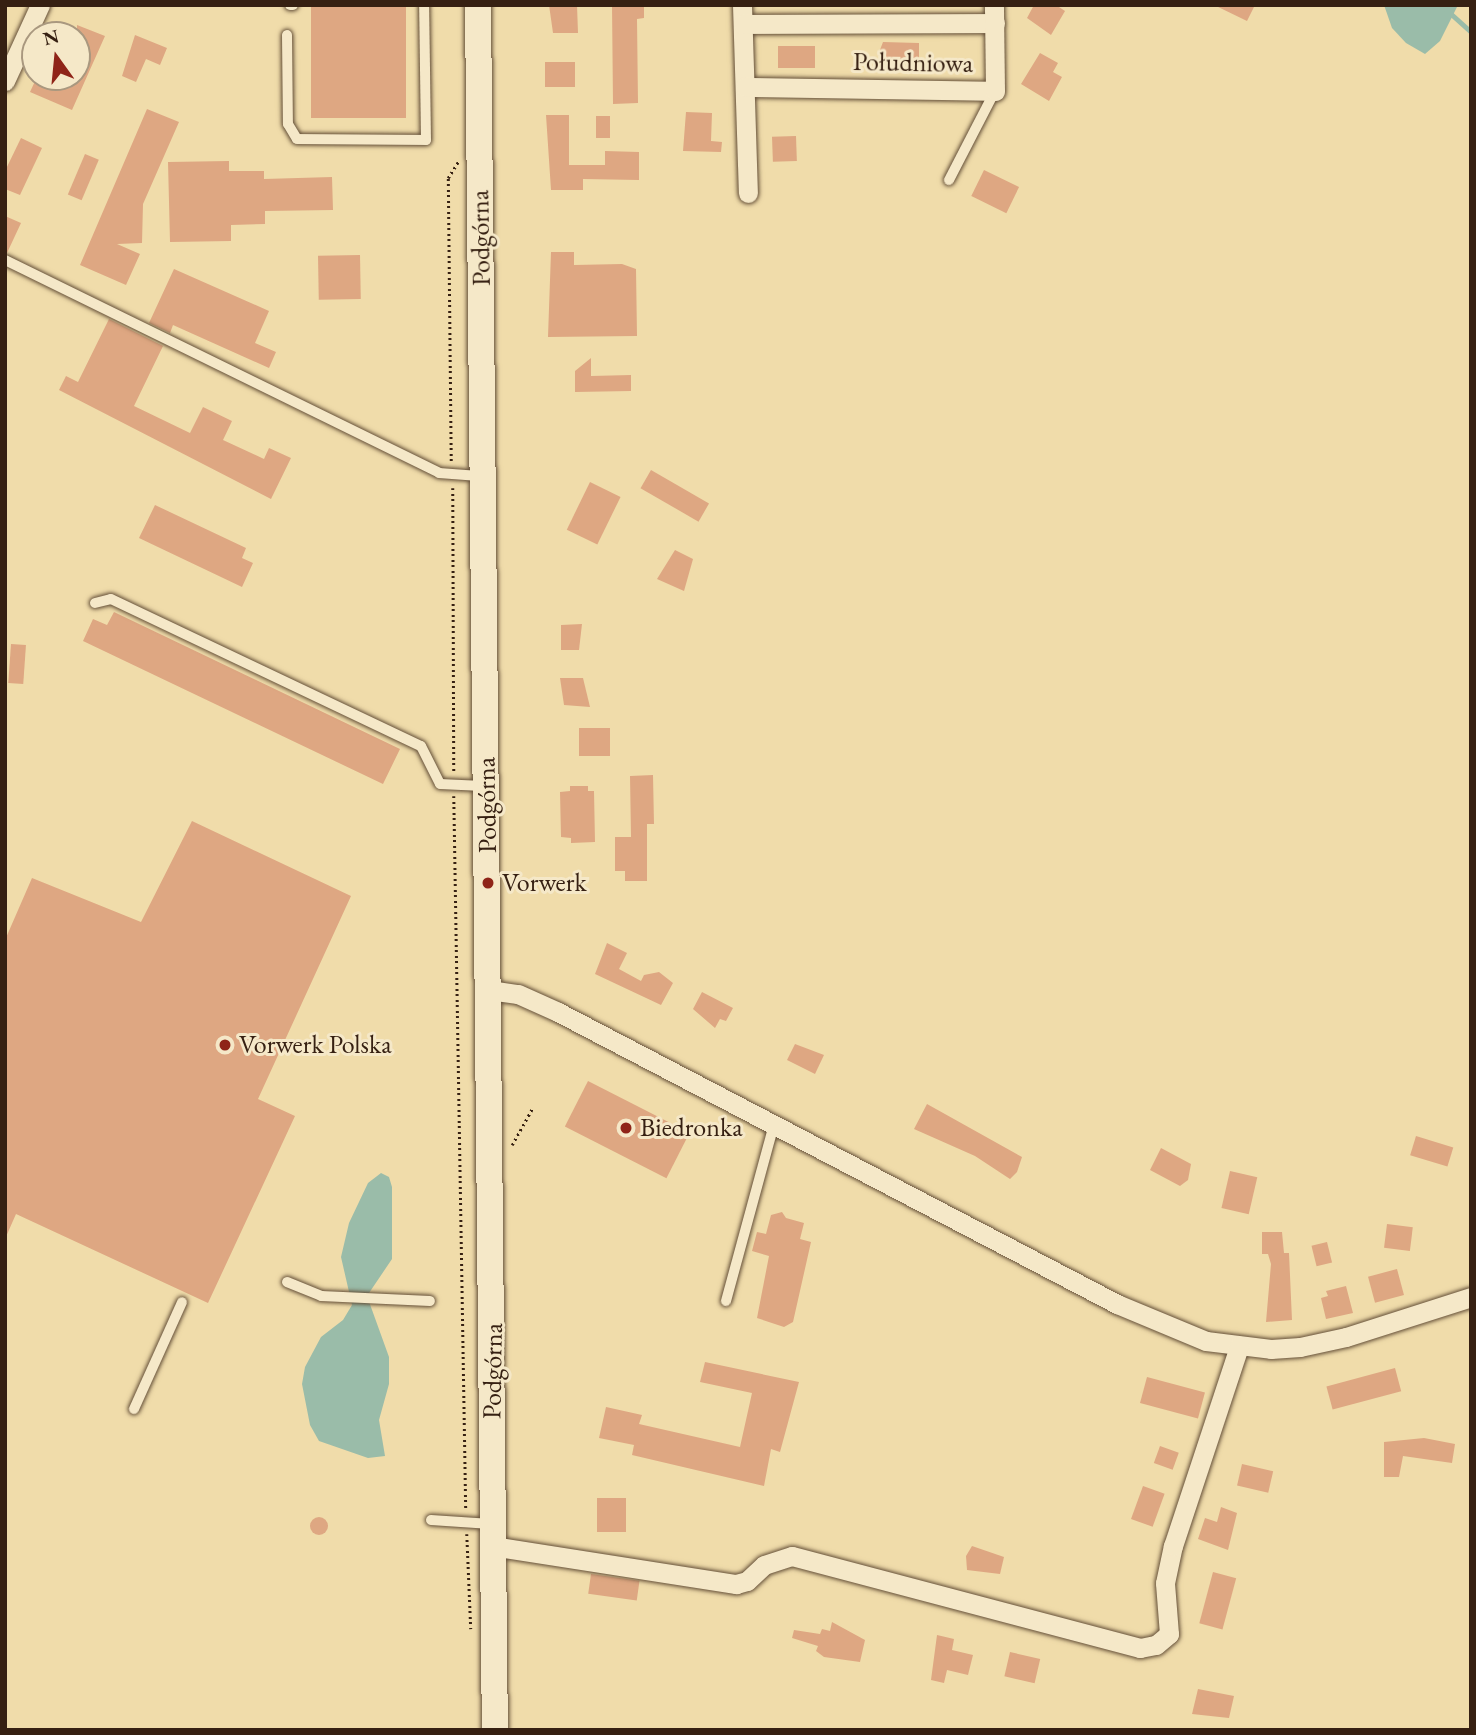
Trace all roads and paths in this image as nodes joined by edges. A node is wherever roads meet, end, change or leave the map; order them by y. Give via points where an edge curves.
1 (40, 5) edge
2 (424, 5) edge
3 (478, 5) edge
4 (995, 14) edge
5 (743, 15) edge
6 (287, 35) dead end
7 (5, 81) edge
8 (745, 88) junction
9 (995, 91) junction
10 (461, 157) dead end
11 (949, 180) dead end
12 (748, 193) dead end
13 (5, 260) edge
14 (452, 474) junction
15 (484, 477) junction
16 (95, 603) dead end
17 (454, 785) junction
18 (487, 786) junction
19 (489, 989) junction
20 (774, 1124) junction
21 (287, 1282) dead end
22 (1471, 1297) edge
23 (726, 1300) dead end
24 (430, 1301) dead end
25 (182, 1302) dead end
26 (1239, 1346) junction
27 (134, 1409) dead end
28 (431, 1520) dead end
29 (484, 1531) junction
30 (472, 1636) dead end
31 (495, 1730) edge

1 - 7 street
2 - 6 lane via 426,140 297,139 288,124
3 - 15 main road, Podgórna
4 - 5 street
4 - 9 street, Południowa
5 - 8 street
8 - 9 street, Południowa
8 - 12 street
9 - 11 lane
10 - 14 path via 448,178
13 - 14 lane via 439,473
14 - 15 lane
14 - 17 path via 457,515
15 - 18 main road, Podgórna
16 - 17 lane via 111,599 421,746 440,784
17 - 18 lane
17 - 29 path
18 - 19 main road, Podgórna
19 - 20 street via 517,994 558,1012
19 - 29 main road, Podgórna
20 - 23 lane
20 - 26 street via 1116,1304 1206,1341
21 - 24 lane via 321,1296
22 - 26 street via 1318,1343 1271,1349
25 - 27 lane
26 - 29 street via 1173,1546 1165,1583 1169,1634 1156,1645 1140,1648 792,1556 764,1565 747,1581 736,1584
28 - 29 lane
29 - 30 path
29 - 31 main road, Podgórna

